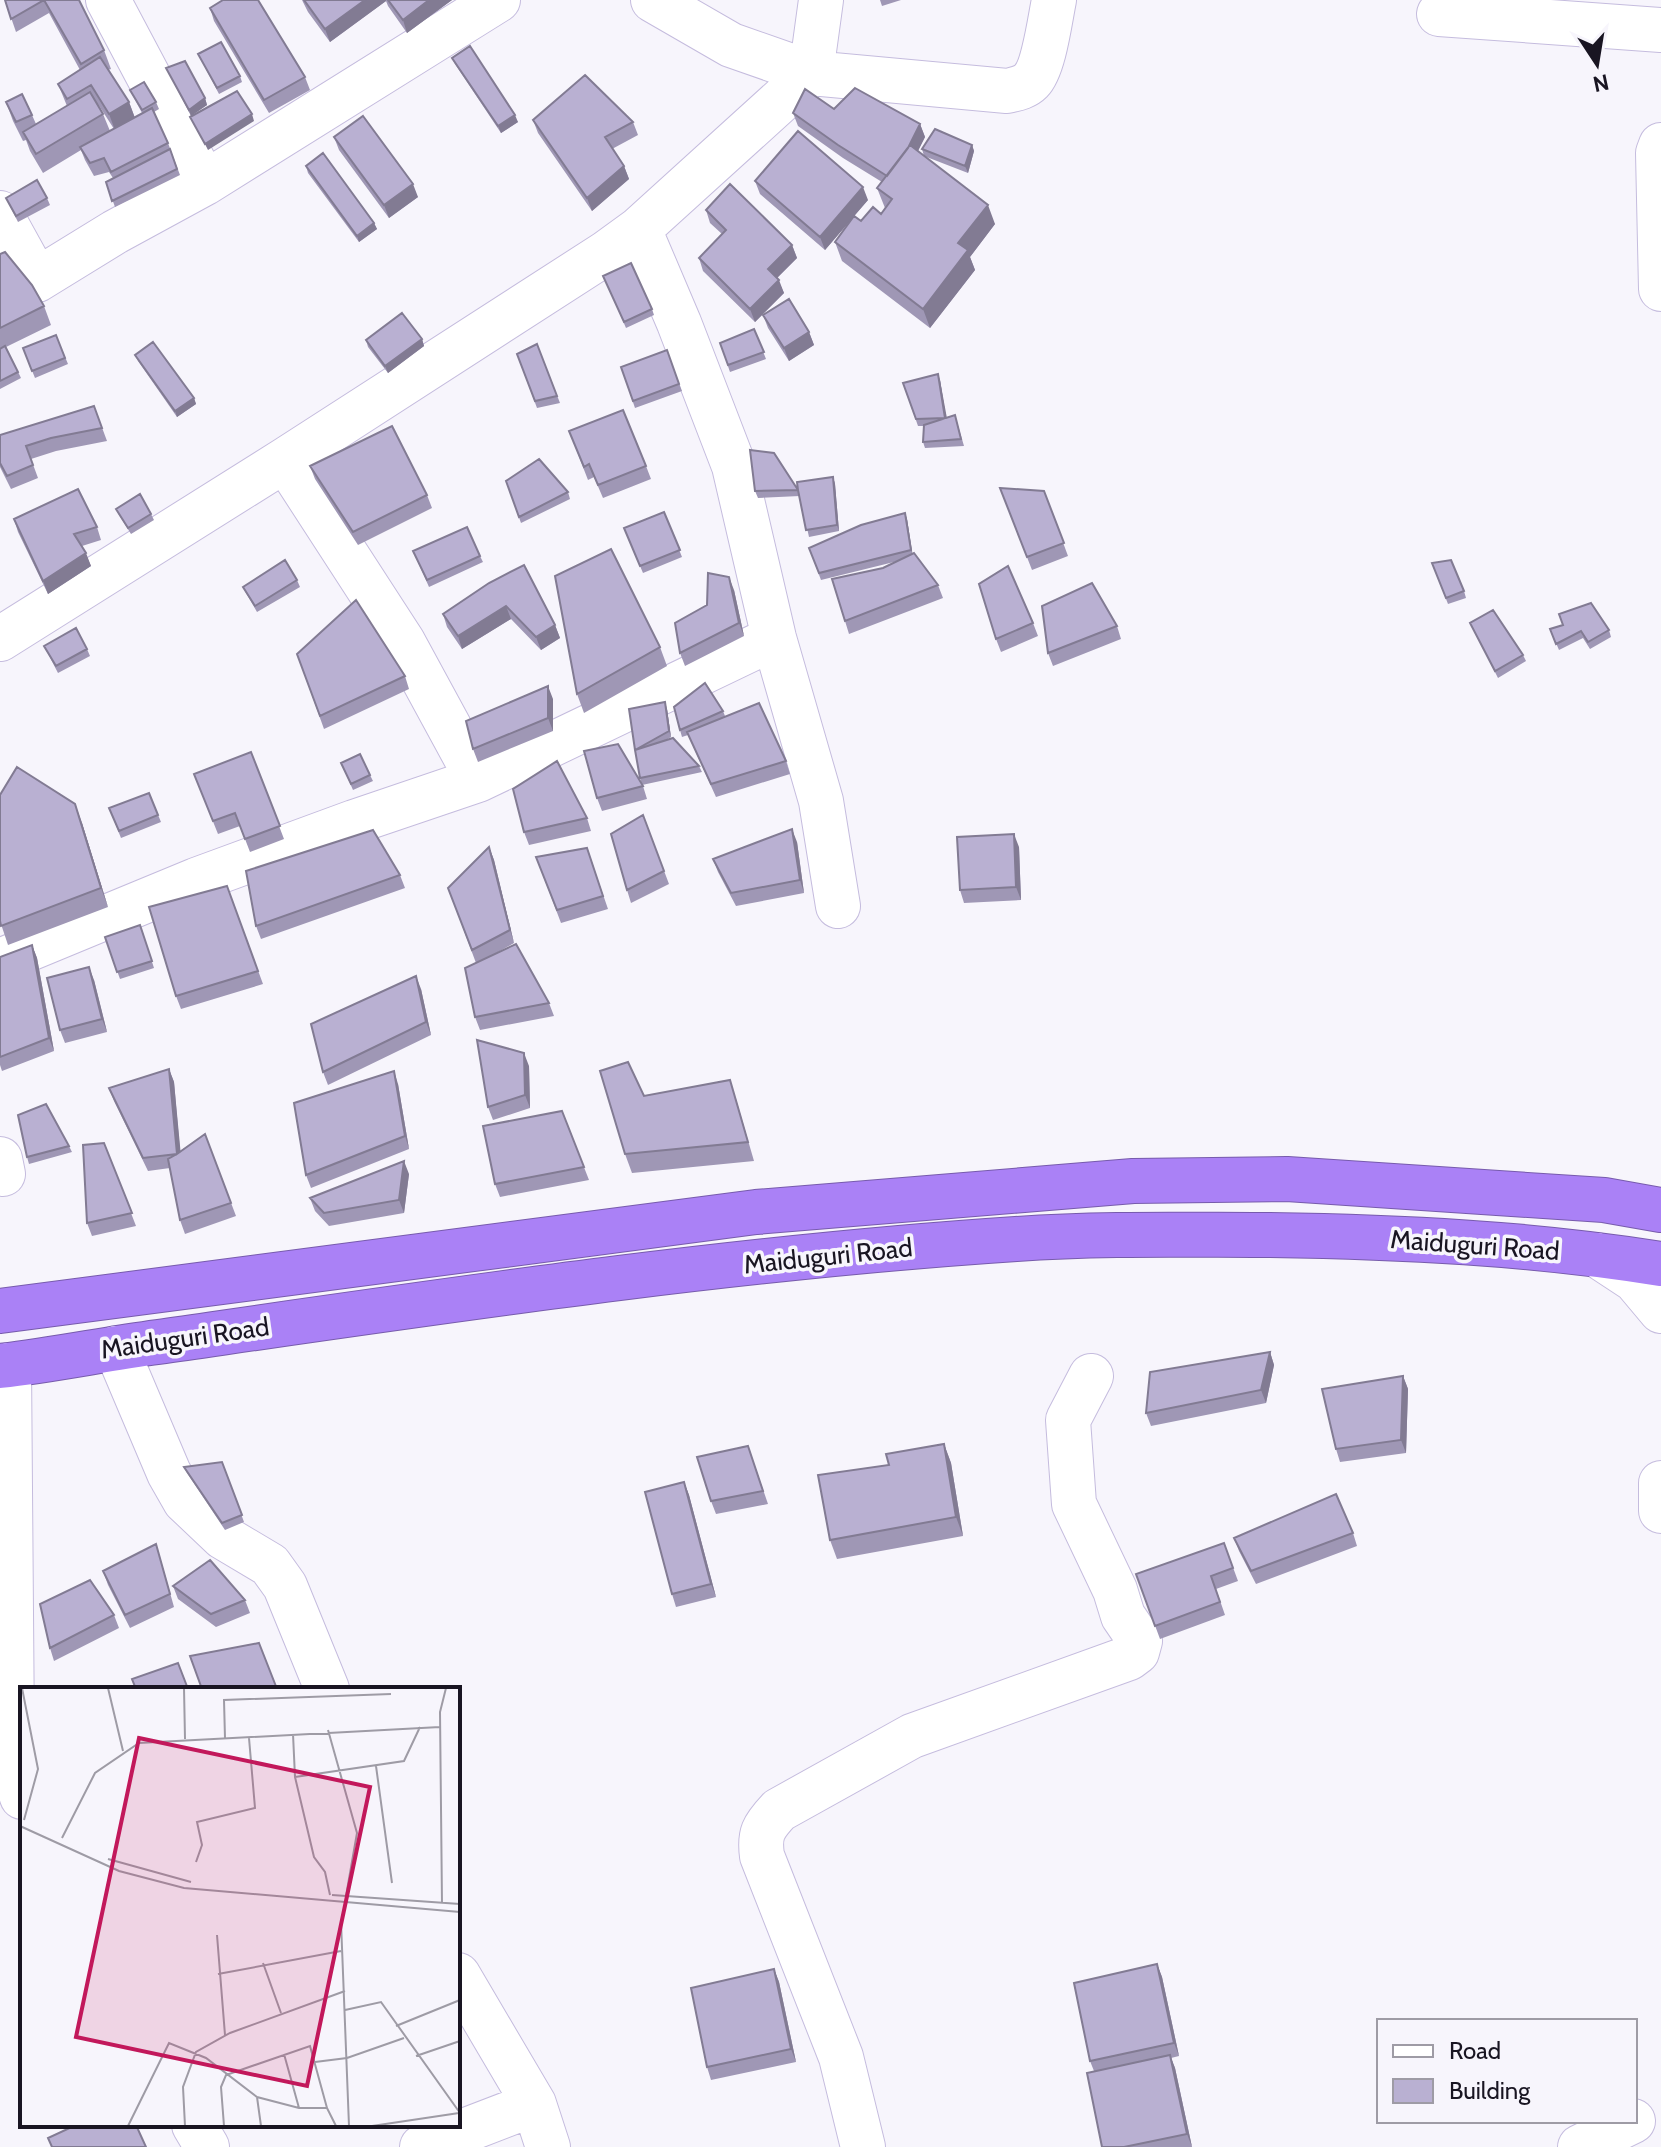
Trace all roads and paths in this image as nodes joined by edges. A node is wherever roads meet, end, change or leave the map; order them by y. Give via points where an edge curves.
1 (108, 0) edge
2 (498, 0) edge
3 (653, 0) edge
4 (821, 0) edge
5 (1054, 0) edge
6 (1439, 14) dead end
7 (1661, 30) edge
8 (811, 73) junction
9 (1661, 145) edge
10 (205, 183) junction
11 (0, 213) edge
12 (639, 229) junction
13 (1661, 289) edge
14 (285, 460) junction
15 (774, 638) junction
16 (0, 639) edge
17 (478, 780) junction
18 (838, 906) dead end
19 (0, 961) edge
20 (1661, 1210) edge
21 (1597, 1255) junction
22 (1661, 1264) edge
23 (0, 1311) edge
24 (1661, 1311) edge
25 (116, 1348) junction
26 (5, 1366) edge
27 (1091, 1376) dead end
28 (1661, 1483) edge
29 (1661, 1511) edge
30 (326, 1687) edge
31 (20, 1791) edge
32 (460, 1978) edge
33 (534, 2104) junction
34 (1661, 2105) edge
35 (1637, 2119) edge
36 (1630, 2123) edge
37 (195, 2127) edge
38 (207, 2147) edge
39 (422, 2147) edge
40 (548, 2147) edge
41 (863, 2147) edge
42 (1580, 2147) edge

1 - 10 street
2 - 10 street
3 - 8 street via 731,45
4 - 8 street
5 - 8 street via 1039,70 1022,87 1007,91
6 - 7 street
8 - 12 street
9 - 13 street
10 - 11 street via 37,280
12 - 14 street
12 - 15 street via 734,466
14 - 16 street
14 - 17 street via 403,642
15 - 17 street
15 - 18 street via 821,801
17 - 19 street via 211,874
20 - 23 highway, Maiduguri Road via 1604,1200 1317,1181 1133,1181 756,1212
21 - 22 highway, Maiduguri Road
21 - 24 street via 1635,1280
21 - 25 highway, Maiduguri Road via 1361,1236 1019,1239 564,1284
25 - 26 highway, Maiduguri Road
25 - 30 street via 185,1501 223,1537 270,1565 285,1586
26 - 31 street via 12,1736
27 - 41 street via 1068,1420 1074,1504 1123,1616 1140,1641 1137,1652 912,1736 779,1810 760,1839 762,1856 841,2057
28 - 29 street
32 - 33 street
33 - 39 street
33 - 40 street
34 - 35 street
36 - 42 street
37 - 38 street

